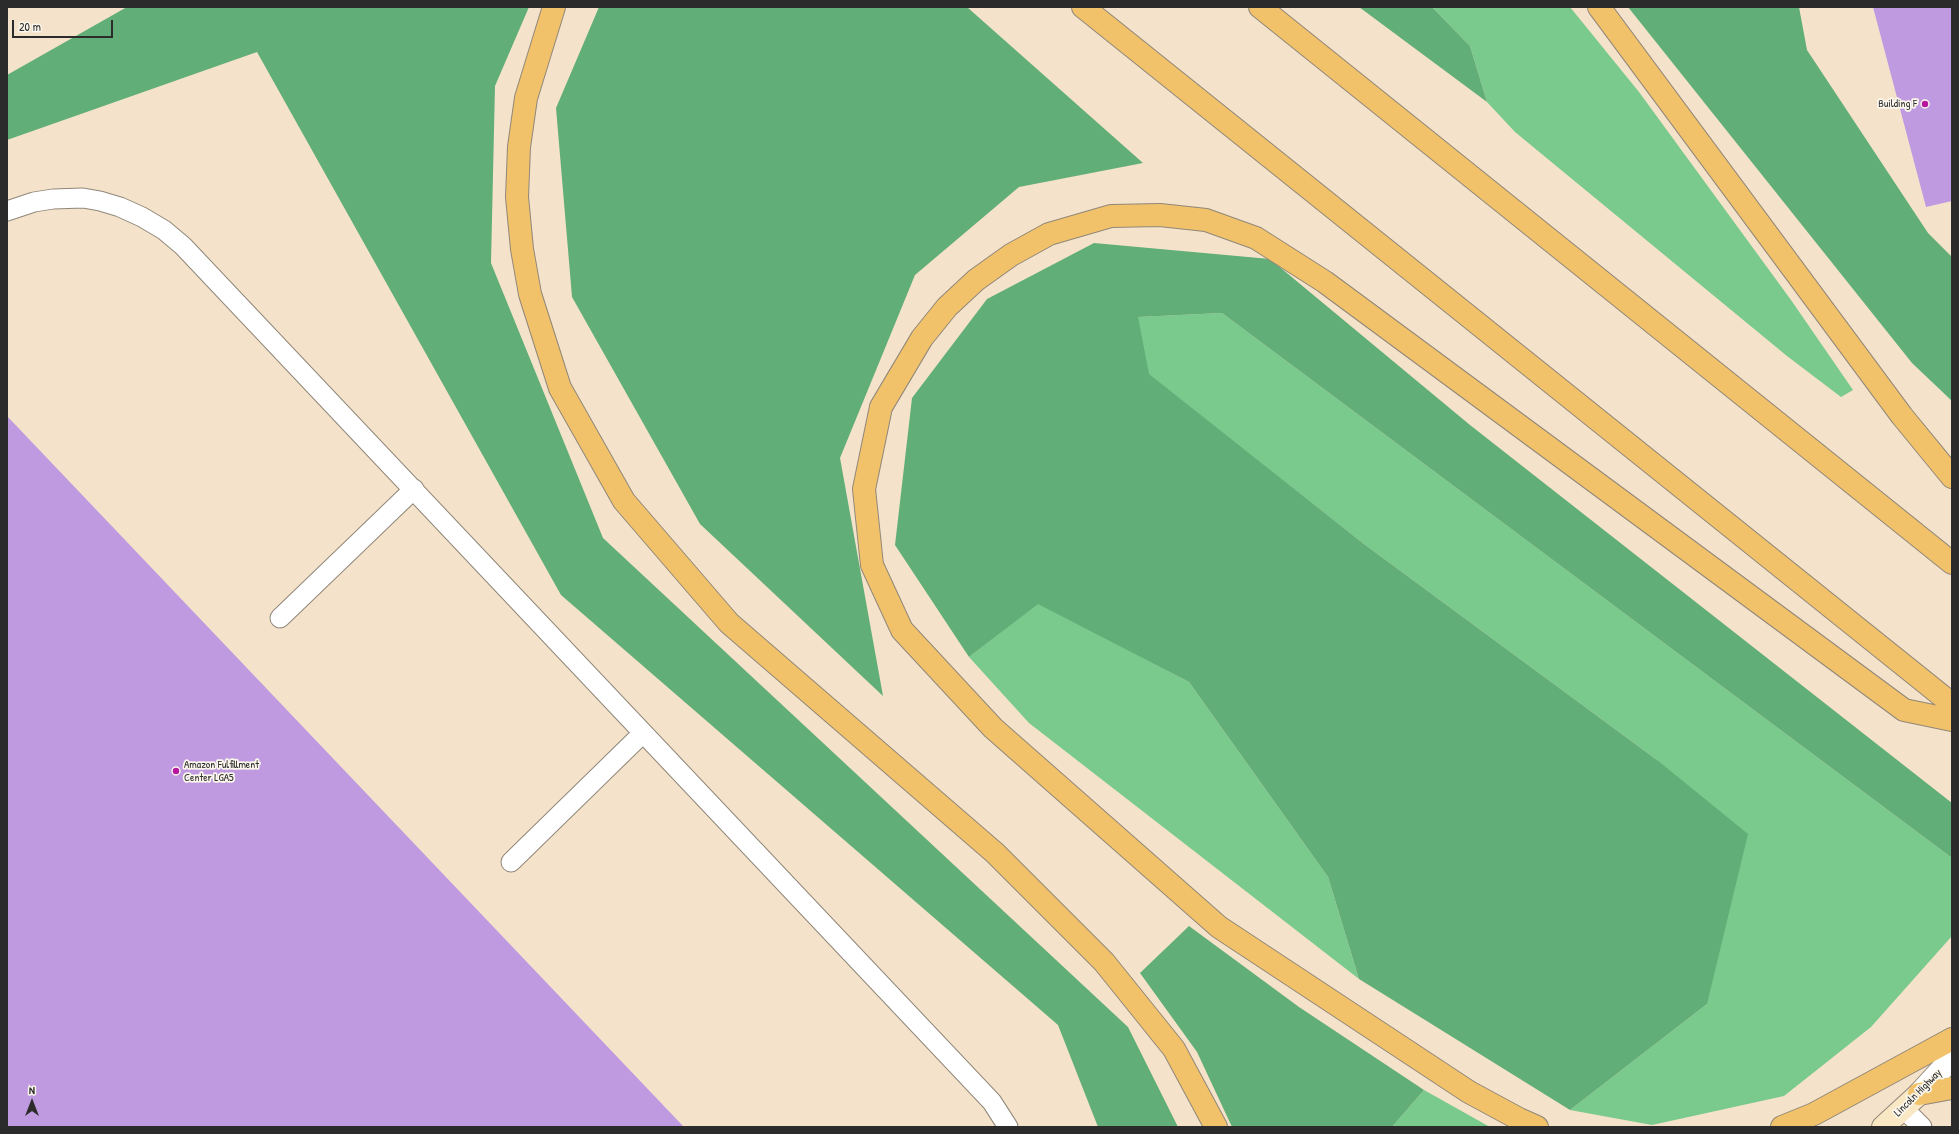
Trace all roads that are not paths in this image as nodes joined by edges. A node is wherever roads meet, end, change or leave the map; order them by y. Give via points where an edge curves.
1 (554, 7) edge
2 (1083, 7) edge
3 (1260, 7) edge
4 (1599, 7) edge
5 (7, 211) edge
6 (1952, 477) edge
7 (414, 490) junction
8 (1952, 563) edge
9 (280, 618) dead end
10 (1952, 704) edge
11 (1952, 720) edge
12 (643, 733) junction
13 (511, 862) dead end
14 (1952, 1039) edge
15 (1952, 1058) edge
16 (1952, 1088) edge
17 (1911, 1101) junction
18 (1008, 1127) edge
19 (1216, 1127) edge
20 (1537, 1127) edge
21 (1782, 1127) edge
22 (1883, 1127) edge
23 (1922, 1127) edge

1 - 19 highway via 526,98 521,133 517,197 522,249 530,294 560,388 624,501 729,623 995,853 1104,962 1174,1050
2 - 10 highway
3 - 8 highway
4 - 6 highway via 1902,416
5 - 7 lane via 34,202 83,198 120,207 164,230 197,260
7 - 9 lane
7 - 12 lane
11 - 20 highway via 1904,710 1324,282 1256,238 1206,220 1160,215 1111,216 1050,234 1011,255 976,280 947,307 922,338 882,407 864,490 872,565 902,630 993,728 1219,926 1469,1092
12 - 13 lane
12 - 18 lane via 992,1102
14 - 21 highway via 1814,1114
15 - 17 street, Lincoln Highway
16 - 17 highway
17 - 22 main road, Lincoln Highway
17 - 23 lane

